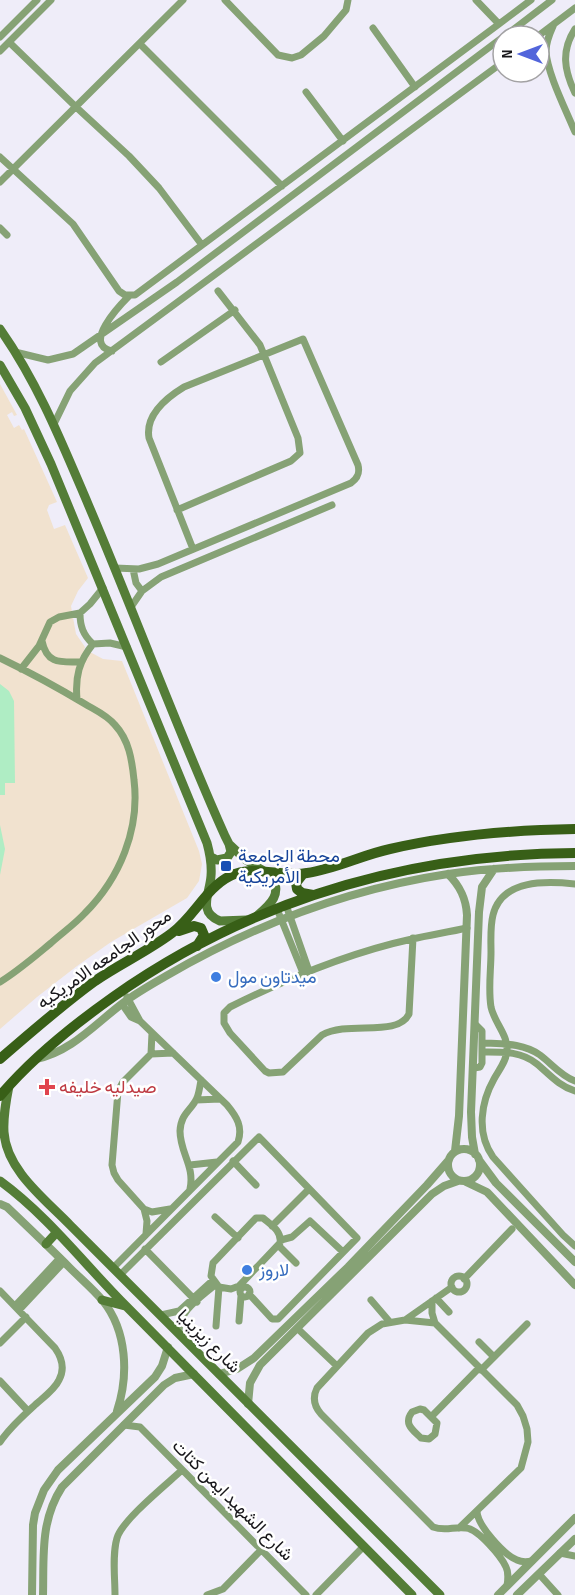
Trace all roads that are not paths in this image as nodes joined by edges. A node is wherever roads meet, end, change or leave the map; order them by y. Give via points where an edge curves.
1 (37, 0) edge
2 (51, 0) edge
3 (183, 0) edge
4 (225, 0) edge
5 (348, 0) edge
6 (476, 0) edge
7 (531, 0) edge
8 (552, 0) edge
9 (31, 6) junction
10 (45, 7) junction
11 (575, 8) edge
12 (38, 13) junction
13 (499, 24) joint
14 (521, 24) edge
15 (554, 24) junction
16 (551, 26) edge
17 (373, 28) dead end
18 (575, 29) edge
19 (491, 30) edge
20 (0, 38) edge
21 (9, 42) junction
22 (140, 44) junction
23 (491, 47) edge
24 (0, 51) edge
25 (491, 71) edge
26 (415, 87) junction
27 (306, 92) dead end
28 (575, 92) edge
29 (76, 108) junction
30 (575, 132) edge
31 (343, 141) junction
32 (0, 157) edge
33 (13, 170) junction
34 (0, 182) edge
35 (282, 186) junction
36 (0, 228) edge
37 (7, 235) dead end
38 (202, 245) junction
39 (218, 291) dead end
40 (129, 296) junction
41 (234, 310) junction
42 (0, 329) edge
43 (102, 334) junction
44 (112, 351) junction
45 (15, 352) junction
46 (264, 355) junction
47 (161, 362) dead end
48 (0, 365) edge
49 (54, 424) junction
50 (303, 503) junction
51 (332, 505) dead end
52 (293, 508) junction
53 (177, 510) junction
54 (309, 514) junction
55 (298, 519) junction
56 (221, 538) junction
57 (193, 549) junction
58 (226, 549) junction
59 (115, 568) junction
60 (133, 569) junction
61 (103, 588) junction
62 (142, 591) junction
63 (131, 607) junction
64 (80, 613) junction
65 (42, 641) junction
66 (93, 644) junction
67 (127, 647) junction
68 (0, 658) edge
69 (81, 662) junction
70 (21, 669) junction
71 (77, 699) junction
72 (575, 830) edge
73 (230, 844) junction
74 (575, 854) edge
75 (211, 856) junction
76 (430, 865) junction
77 (575, 866) edge
78 (494, 869) junction
79 (265, 872) junction
80 (303, 874) junction
81 (448, 874) junction
82 (433, 877) junction
83 (575, 884) edge
84 (313, 895) junction
85 (206, 897) junction
86 (281, 907) junction
87 (285, 918) junction
88 (251, 919) junction
89 (467, 928) junction
90 (173, 933) junction
91 (413, 938) junction
92 (197, 946) junction
93 (306, 972) junction
94 (0, 982) edge
95 (124, 998) junction
96 (476, 1025) junction
97 (152, 1033) junction
98 (483, 1043) junction
99 (507, 1048) junction
100 (483, 1052) junction
101 (173, 1053) junction
102 (151, 1054) junction
103 (0, 1059) edge
104 (474, 1068) junction
105 (201, 1080) junction
106 (575, 1081) edge
107 (9, 1086) junction
108 (575, 1091) edge
109 (0, 1096) edge
110 (220, 1099) junction
111 (196, 1100) junction
112 (455, 1152) junction
113 (477, 1157) junction
114 (233, 1161) junction
115 (448, 1161) junction
116 (218, 1162) junction
117 (190, 1165) junction
118 (24, 1176) junction
119 (0, 1181) edge
120 (462, 1181) junction
121 (256, 1185) dead end
122 (12, 1189) junction
123 (190, 1189) junction
124 (309, 1189) junction
125 (0, 1204) edge
126 (144, 1209) junction
127 (171, 1209) junction
128 (215, 1217) dead end
129 (272, 1227) junction
130 (512, 1229) dead end
131 (57, 1232) junction
132 (146, 1234) junction
133 (238, 1238) junction
134 (279, 1243) junction
135 (46, 1244) junction
136 (575, 1246) edge
137 (145, 1249) junction
138 (343, 1252) junction
139 (62, 1260) junction
140 (575, 1262) edge
141 (296, 1263) dead end
142 (116, 1271) junction
143 (464, 1279) junction
144 (216, 1284) junction
145 (575, 1285) edge
146 (452, 1287) junction
147 (240, 1290) junction
148 (0, 1291) edge
149 (102, 1300) junction
150 (195, 1300) junction
151 (371, 1300) dead end
152 (434, 1300) junction
153 (126, 1306) junction
154 (17, 1308) junction
155 (449, 1312) dead end
156 (161, 1316) junction
157 (26, 1317) junction
158 (405, 1320) junction
159 (239, 1321) dead end
160 (390, 1321) junction
161 (435, 1323) junction
162 (527, 1324) dead end
163 (216, 1326) dead end
164 (298, 1329) junction
165 (179, 1333) junction
166 (479, 1342) dead end
167 (0, 1343) edge
168 (168, 1347) junction
169 (494, 1357) junction
170 (337, 1366) junction
171 (480, 1369) junction
172 (194, 1374) junction
173 (219, 1374) junction
174 (2, 1387) edge
175 (144, 1387) junction
176 (152, 1396) junction
177 (248, 1404) junction
178 (140, 1409) junction
179 (28, 1411) junction
180 (116, 1414) junction
181 (431, 1416) junction
182 (123, 1425) junction
183 (140, 1427) junction
184 (283, 1439) junction
185 (0, 1442) edge
186 (270, 1451) junction
187 (296, 1452) junction
188 (285, 1466) junction
189 (182, 1470) junction
190 (477, 1511) junction
191 (575, 1518) edge
192 (459, 1528) junction
193 (575, 1539) edge
194 (491, 1541) junction
195 (364, 1546) junction
196 (261, 1550) junction
197 (560, 1553) junction
198 (575, 1556) edge
199 (531, 1561) junction
200 (32, 1574) junction
201 (44, 1574) junction
202 (539, 1574) junction
203 (507, 1586) junction
204 (409, 1593) edge
205 (32, 1595) edge
206 (43, 1595) edge
207 (115, 1595) edge
208 (207, 1595) edge
209 (306, 1595) edge
210 (316, 1595) edge
211 (440, 1595) edge
212 (498, 1595) edge
213 (517, 1595) edge
214 (558, 1595) edge

1 - 9 street
1 - 10 street
2 - 10 street
3 - 22 street
4 - 5 street via 278,55 292,58 324,36 346,10
6 - 13 street
7 - 13 street
8 - 14 street
9 - 12 street
9 - 20 street
10 - 12 street
11 - 15 street
12 - 21 street
15 - 16 street
15 - 30 street via 547,43 548,65
17 - 26 street
18 - 28 street via 565,57 568,79
19 - 26 street
21 - 24 street
21 - 29 street
22 - 29 street
22 - 35 street
23 - 43 street
25 - 44 street
26 - 31 street
27 - 31 street
29 - 33 street
29 - 38 street via 139,166
31 - 35 street
32 - 33 street
33 - 34 street
33 - 40 street via 72,224 119,291
35 - 38 street
36 - 37 street
38 - 40 street via 140,292
39 - 41 street
40 - 43 street
41 - 46 street
41 - 47 street
42 - 45 main road
43 - 44 street via 102,346
43 - 45 street via 60,358 48,360
44 - 49 street via 78,380
45 - 49 main road
46 - 50 street via 303,339 358,465 354,481
46 - 53 street via 184,387 154,413 149,438
46 - 53 street via 298,438 298,456
48 - 61 main road via 38,436
49 - 59 main road
50 - 52 street
50 - 54 street
51 - 54 street
52 - 55 street
52 - 56 street
53 - 57 street
54 - 55 street
55 - 58 street
56 - 57 street
56 - 58 street
57 - 60 street via 158,564
58 - 62 street via 161,577
59 - 60 street
59 - 63 main road
60 - 62 street
61 - 64 street
61 - 67 main road
62 - 63 street
63 - 73 main road
64 - 65 street via 50,622
64 - 66 street via 83,633
65 - 69 street via 52,659
65 - 70 street
66 - 67 street
66 - 69 street
67 - 75 main road
68 - 70 street
69 - 71 street
70 - 71 street
71 - 94 street via 113,723 129,749 135,795 129,840 116,873 93,904 30,961
72 - 80 main road, محور الجامعه الامريكيه via 506,832 414,844
73 - 75 main road via 227,858 220,861
73 - 79 main road
74 - 76 main road, محور الجامعه الامريكيه via 505,855
75 - 85 main road via 211,881
76 - 82 main road
76 - 84 main road, محور الجامعه الامريكيه
77 - 78 street
78 - 81 street
78 - 96 street via 480,893
79 - 80 main road, محور الجامعه الامريكيه
79 - 85 main road, محور الجامعه الامريكيه via 232,875
79 - 88 main road via 275,881 276,895
80 - 84 main road via 296,883 297,889
81 - 82 street
81 - 89 street via 464,896
82 - 87 street via 347,897
83 - 99 street via 519,886 508,892 495,908 490,997
84 - 86 main road, محور الجامعه الامريكيه
85 - 88 main road via 206,907 215,919
85 - 90 main road, محور الجامعه الامريكيه
86 - 87 street
86 - 88 main road, محور الجامعه الامريكيه
87 - 93 street
87 - 95 street
88 - 92 main road, محور الجامعه الامريكيه
89 - 91 street
89 - 112 street
90 - 92 main road via 199,927 204,935
90 - 103 main road, محور الجامعه الامريكيه via 95,982
91 - 93 street
91 - 93 street via 411,1000 404,1022 391,1027 330,1030 283,1072 269,1073 230,1033 222,1017 230,1007
92 - 95 main road, محور الجامعه الامريكيه
95 - 97 street via 131,1017
95 - 107 main road, محور الجامعه الامريكيه via 78,1023
96 - 98 street via 483,1031
96 - 104 street
97 - 101 street
97 - 102 street
98 - 99 street
98 - 100 street
99 - 100 street
99 - 106 street via 521,1046 534,1052
99 - 108 street
99 - 136 street via 485,1096 485,1143 499,1165
100 - 104 street via 482,1065
101 - 102 street
101 - 105 street
102 - 126 street via 118,1091 112,1165 118,1180
104 - 113 street via 471,1130
105 - 110 street
105 - 111 street
107 - 109 main road, محور الجامعه الامريكيه
107 - 118 main road, شارع زيزينيا via 4,1133 8,1152
110 - 111 street
110 - 116 street via 236,1117 240,1129 238,1142
111 - 117 street via 183,1116 180,1129
112 - 113 street via 466,1149
112 - 115 street
113 - 120 street via 479,1172 474,1179
113 - 140 street via 496,1183
114 - 121 street
114 - 124 street via 259,1137
114 - 137 street
115 - 120 street via 449,1173
115 - 173 street via 348,1267 254,1358
116 - 117 street
116 - 123 street
117 - 123 street
118 - 122 main road
118 - 142 main road, شارع زيزينيا
119 - 122 main road, شارع زيزينيا
120 - 145 street via 487,1192
120 - 164 street via 432,1194
122 - 131 main road, شارع زيزينيا
123 - 127 street
124 - 129 street
124 - 138 street via 357,1238
125 - 135 street
126 - 127 street
126 - 132 street
127 - 132 street
128 - 133 street
129 - 133 street via 263,1218 256,1218
129 - 134 street via 280,1234
130 - 143 street
131 - 135 main road
131 - 153 main road, شارع زيزينيا
132 - 142 street
133 - 144 street via 213,1263 211,1272
134 - 138 street via 310,1221
134 - 141 street
134 - 147 street
135 - 139 street
137 - 142 street
137 - 150 street
138 - 147 street via 277,1319 272,1319 246,1287
139 - 149 street
139 - 154 street
142 - 156 main road, شارع زيزينيا
143 - 146 street via 455,1278
143 - 146 street via 466,1286 462,1291
144 - 147 street
144 - 150 street
144 - 163 street
146 - 152 street
147 - 159 street
148 - 154 street
149 - 153 main road
149 - 180 street via 113,1316 123,1353 123,1390
150 - 156 street via 179,1311
150 - 165 street via 178,1324
151 - 160 street
152 - 155 street
152 - 158 street
152 - 161 street
153 - 168 main road, شارع زيزينيا
154 - 157 street
156 - 165 main road, شارع زيزينيا
157 - 167 street
157 - 179 street via 59,1354 62,1367 56,1386
158 - 160 street
158 - 161 street
160 - 170 street via 375,1327
161 - 171 street
162 - 169 street
164 - 170 street
164 - 177 street via 254,1374
165 - 173 main road, شارع زيزينيا
166 - 169 street
168 - 172 main road, شارع زيزينيا
168 - 175 street via 159,1371
169 - 171 street
170 - 192 street via 314,1393 317,1410 433,1527
171 - 181 street
171 - 190 street via 517,1405 528,1442 521,1468
172 - 176 street via 172,1379
172 - 186 main road, شارع زيزينيا
173 - 177 main road, شارع زيزينيا
174 - 179 street
175 - 176 street
175 - 180 street
176 - 178 street
177 - 184 main road, شارع زيزينيا
178 - 182 street
178 - 183 street
179 - 185 street
180 - 200 street via 58,1470 44,1490 33,1525
181 - 181 street via 437,1427 429,1439 421,1438 408,1424 409,1416 416,1410
182 - 183 street
182 - 201 street via 56,1496 45,1527
183 - 189 street, شارع الشهيد ايمن كتات
184 - 186 main road
184 - 187 main road, شارع زيزينيا
186 - 188 main road, شارع زيزينيا
187 - 188 main road
187 - 211 main road, شارع زيزينيا
188 - 195 main road, شارع زيزينيا
189 - 196 street, شارع الشهيد ايمن كتات
189 - 207 street via 119,1533
190 - 192 street
190 - 194 street
191 - 199 street
192 - 194 street via 471,1529
193 - 197 street
194 - 199 street via 515,1560
194 - 203 street via 507,1568
195 - 204 main road, شارع زيزينيا
195 - 210 street
196 - 208 street via 223,1589
196 - 209 street, شارع الشهيد ايمن كتات
197 - 198 street
197 - 202 street
199 - 203 street
200 - 201 street
200 - 205 street
201 - 206 street
202 - 213 street
202 - 214 street
203 - 212 street

